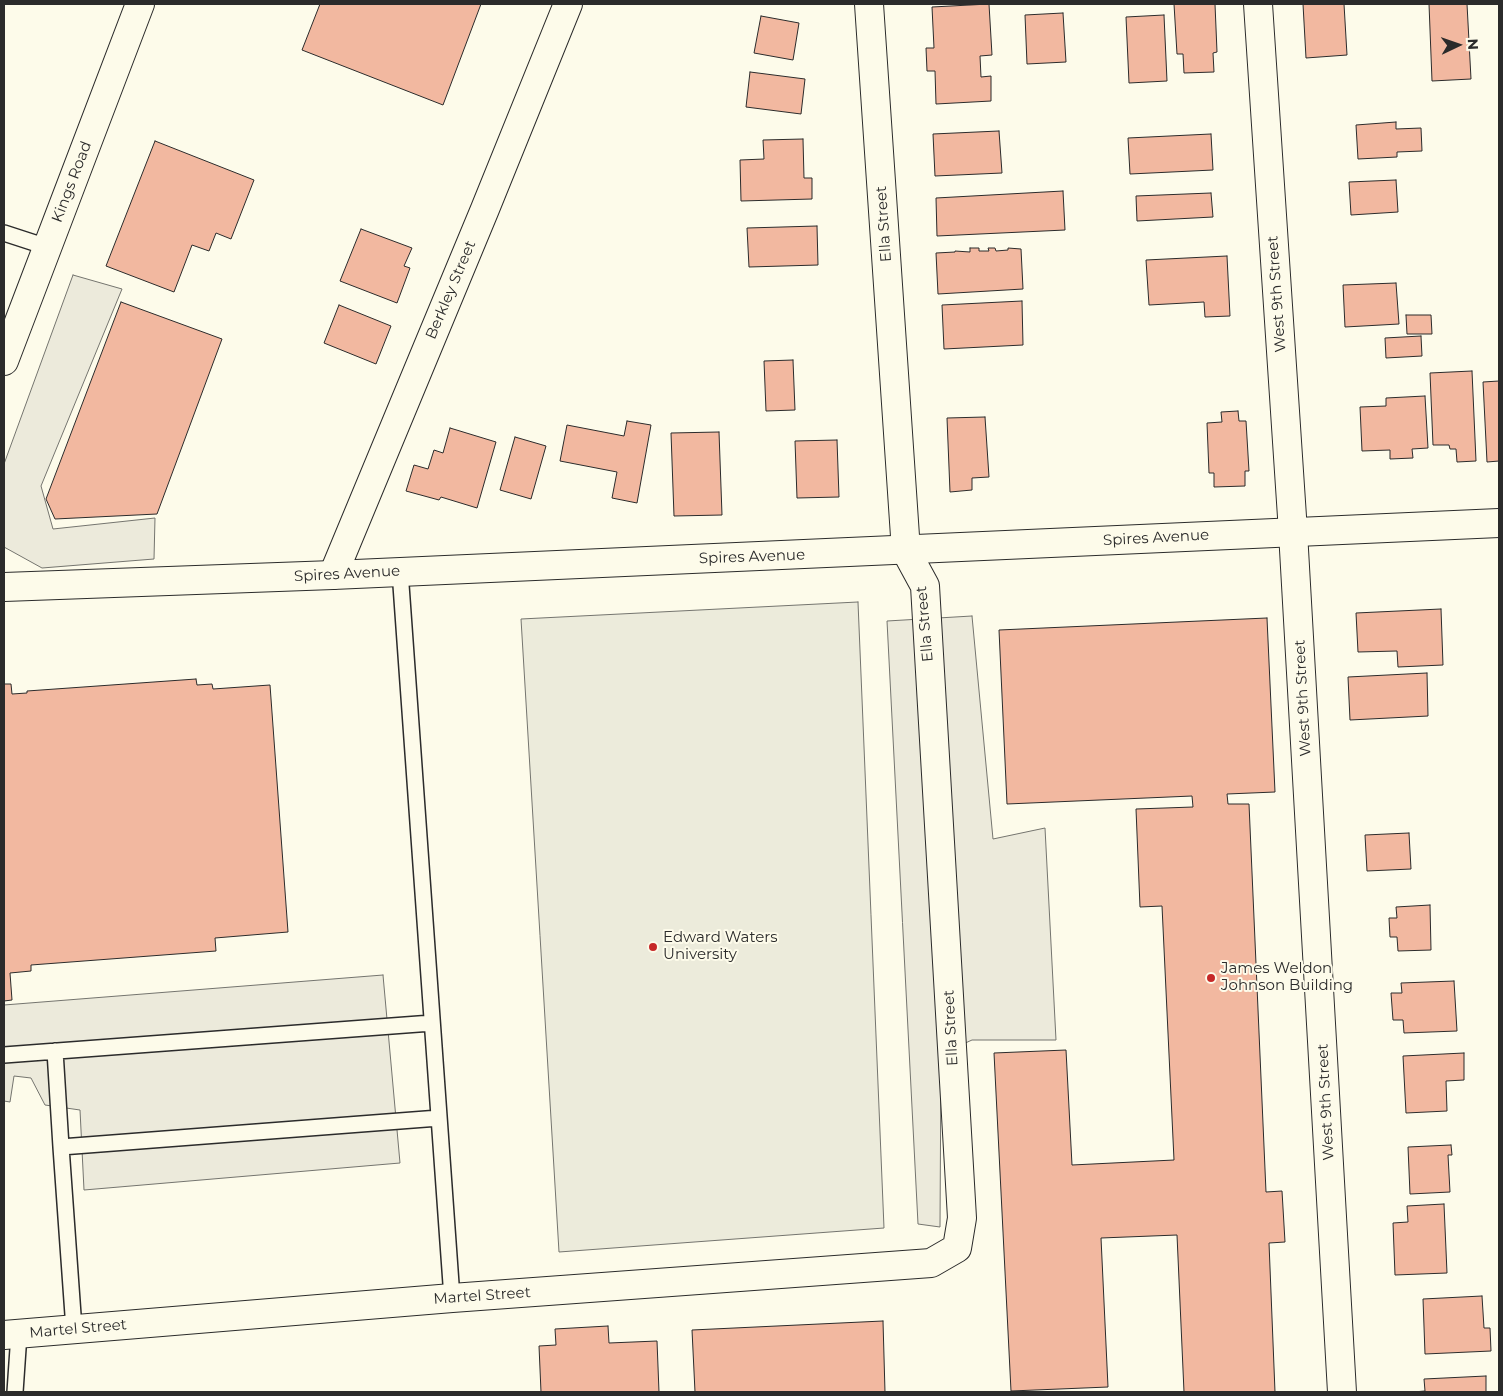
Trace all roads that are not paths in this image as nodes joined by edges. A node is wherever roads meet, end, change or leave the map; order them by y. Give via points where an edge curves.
1 (140, 4) edge
2 (568, 4) edge
3 (869, 4) edge
4 (1258, 4) edge
5 (4, 233) edge
6 (47, 248) junction
7 (4, 360) edge
8 (1499, 523) edge
9 (1293, 532) junction
10 (906, 550) junction
11 (400, 571) junction
12 (333, 575) junction
13 (4, 587) edge
14 (432, 1023) junction
15 (55, 1052) junction
16 (4, 1055) edge
17 (439, 1118) junction
18 (61, 1147) junction
19 (957, 1248) joint
20 (452, 1298) junction
21 (74, 1329) junction
22 (12, 1335) edge
23 (15, 1392) edge
24 (1342, 1392) edge

1 - 6 street, Kings Road
2 - 12 street, Berkley Street
3 - 10 street, Ella Street
4 - 9 street, West 9th Street
5 - 6 lane
6 - 7 street, Kings Road
8 - 9 street, Spires Avenue
9 - 10 street, Spires Avenue
9 - 24 street, West 9th Street
10 - 11 street, Spires Avenue
10 - 19 street, Ella Street via 925,586 962,1218
11 - 12 street, Spires Avenue
11 - 14 lane
12 - 13 street, Spires Avenue
14 - 15 lane
14 - 17 lane
15 - 16 lane
15 - 18 lane
17 - 18 lane
17 - 20 lane
18 - 21 lane
19 - 20 street, Martel Street via 931,1263
20 - 21 street, Martel Street
21 - 22 street, Martel Street
22 - 23 lane

